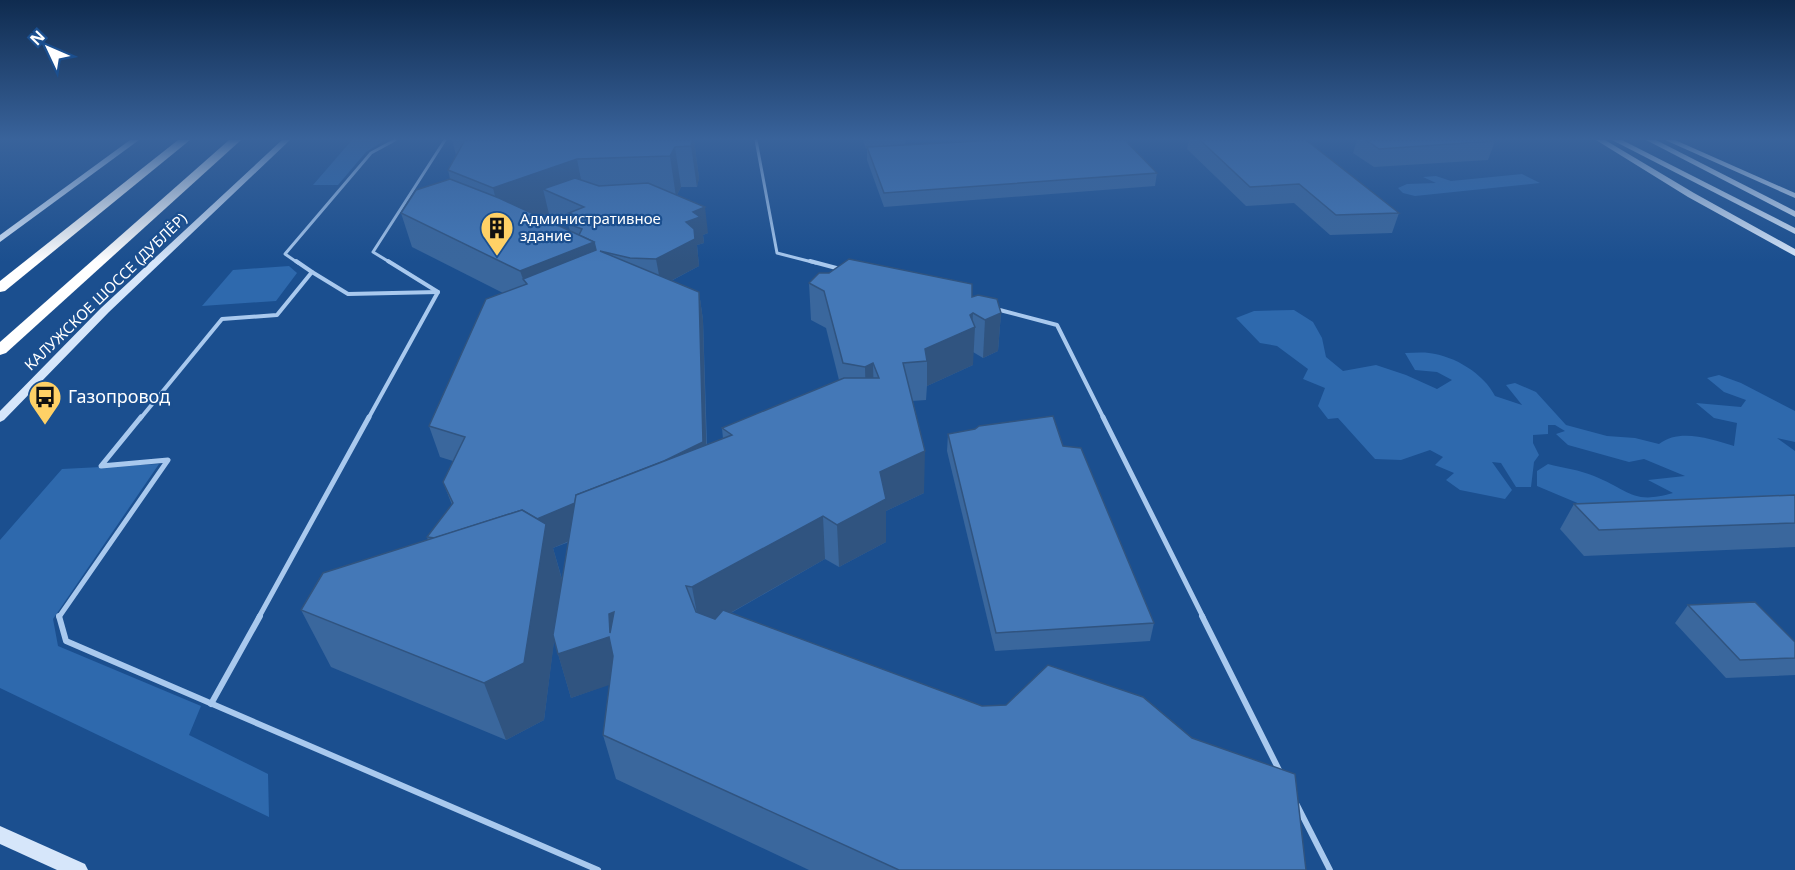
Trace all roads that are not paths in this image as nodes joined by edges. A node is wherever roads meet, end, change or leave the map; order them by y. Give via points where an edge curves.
1 (79, 181) edge
2 (134, 181) edge
3 (190, 181) edge
4 (243, 181) edge
5 (347, 181) edge
6 (419, 181) edge
7 (764, 181) edge
8 (1667, 181) edge
9 (1696, 181) edge
10 (1730, 181) edge
11 (1760, 181) edge
12 (1795, 196) edge
13 (1795, 214) edge
14 (1795, 231) edge
15 (0, 238) edge
16 (1795, 253) edge
17 (844, 270) edge
18 (312, 272) junction
19 (0, 288) edge
20 (438, 292) junction
21 (990, 308) edge
22 (0, 350) edge
23 (0, 418) edge
24 (212, 704) junction
25 (1287, 784) edge
26 (1292, 795) edge
27 (0, 835) edge
28 (78, 870) edge
29 (598, 870) edge
30 (1330, 870) edge

1 - 15 main road
2 - 19 highway
3 - 22 highway
4 - 23 main road, КАЛУЖСКОЕ ШОССЕ (ДУБЛЁР) via 105,310
5 - 18 lane via 285,254
6 - 20 lane via 373,252
7 - 17 lane via 777,253
8 - 16 main road
9 - 14 main road
10 - 13 main road
11 - 12 main road
18 - 20 lane via 348,294
18 - 24 lane via 277,315 222,319 101,466 168,460 59,616 66,641
20 - 24 lane
21 - 25 lane via 1057,325
24 - 29 lane
26 - 30 lane
27 - 28 main road

